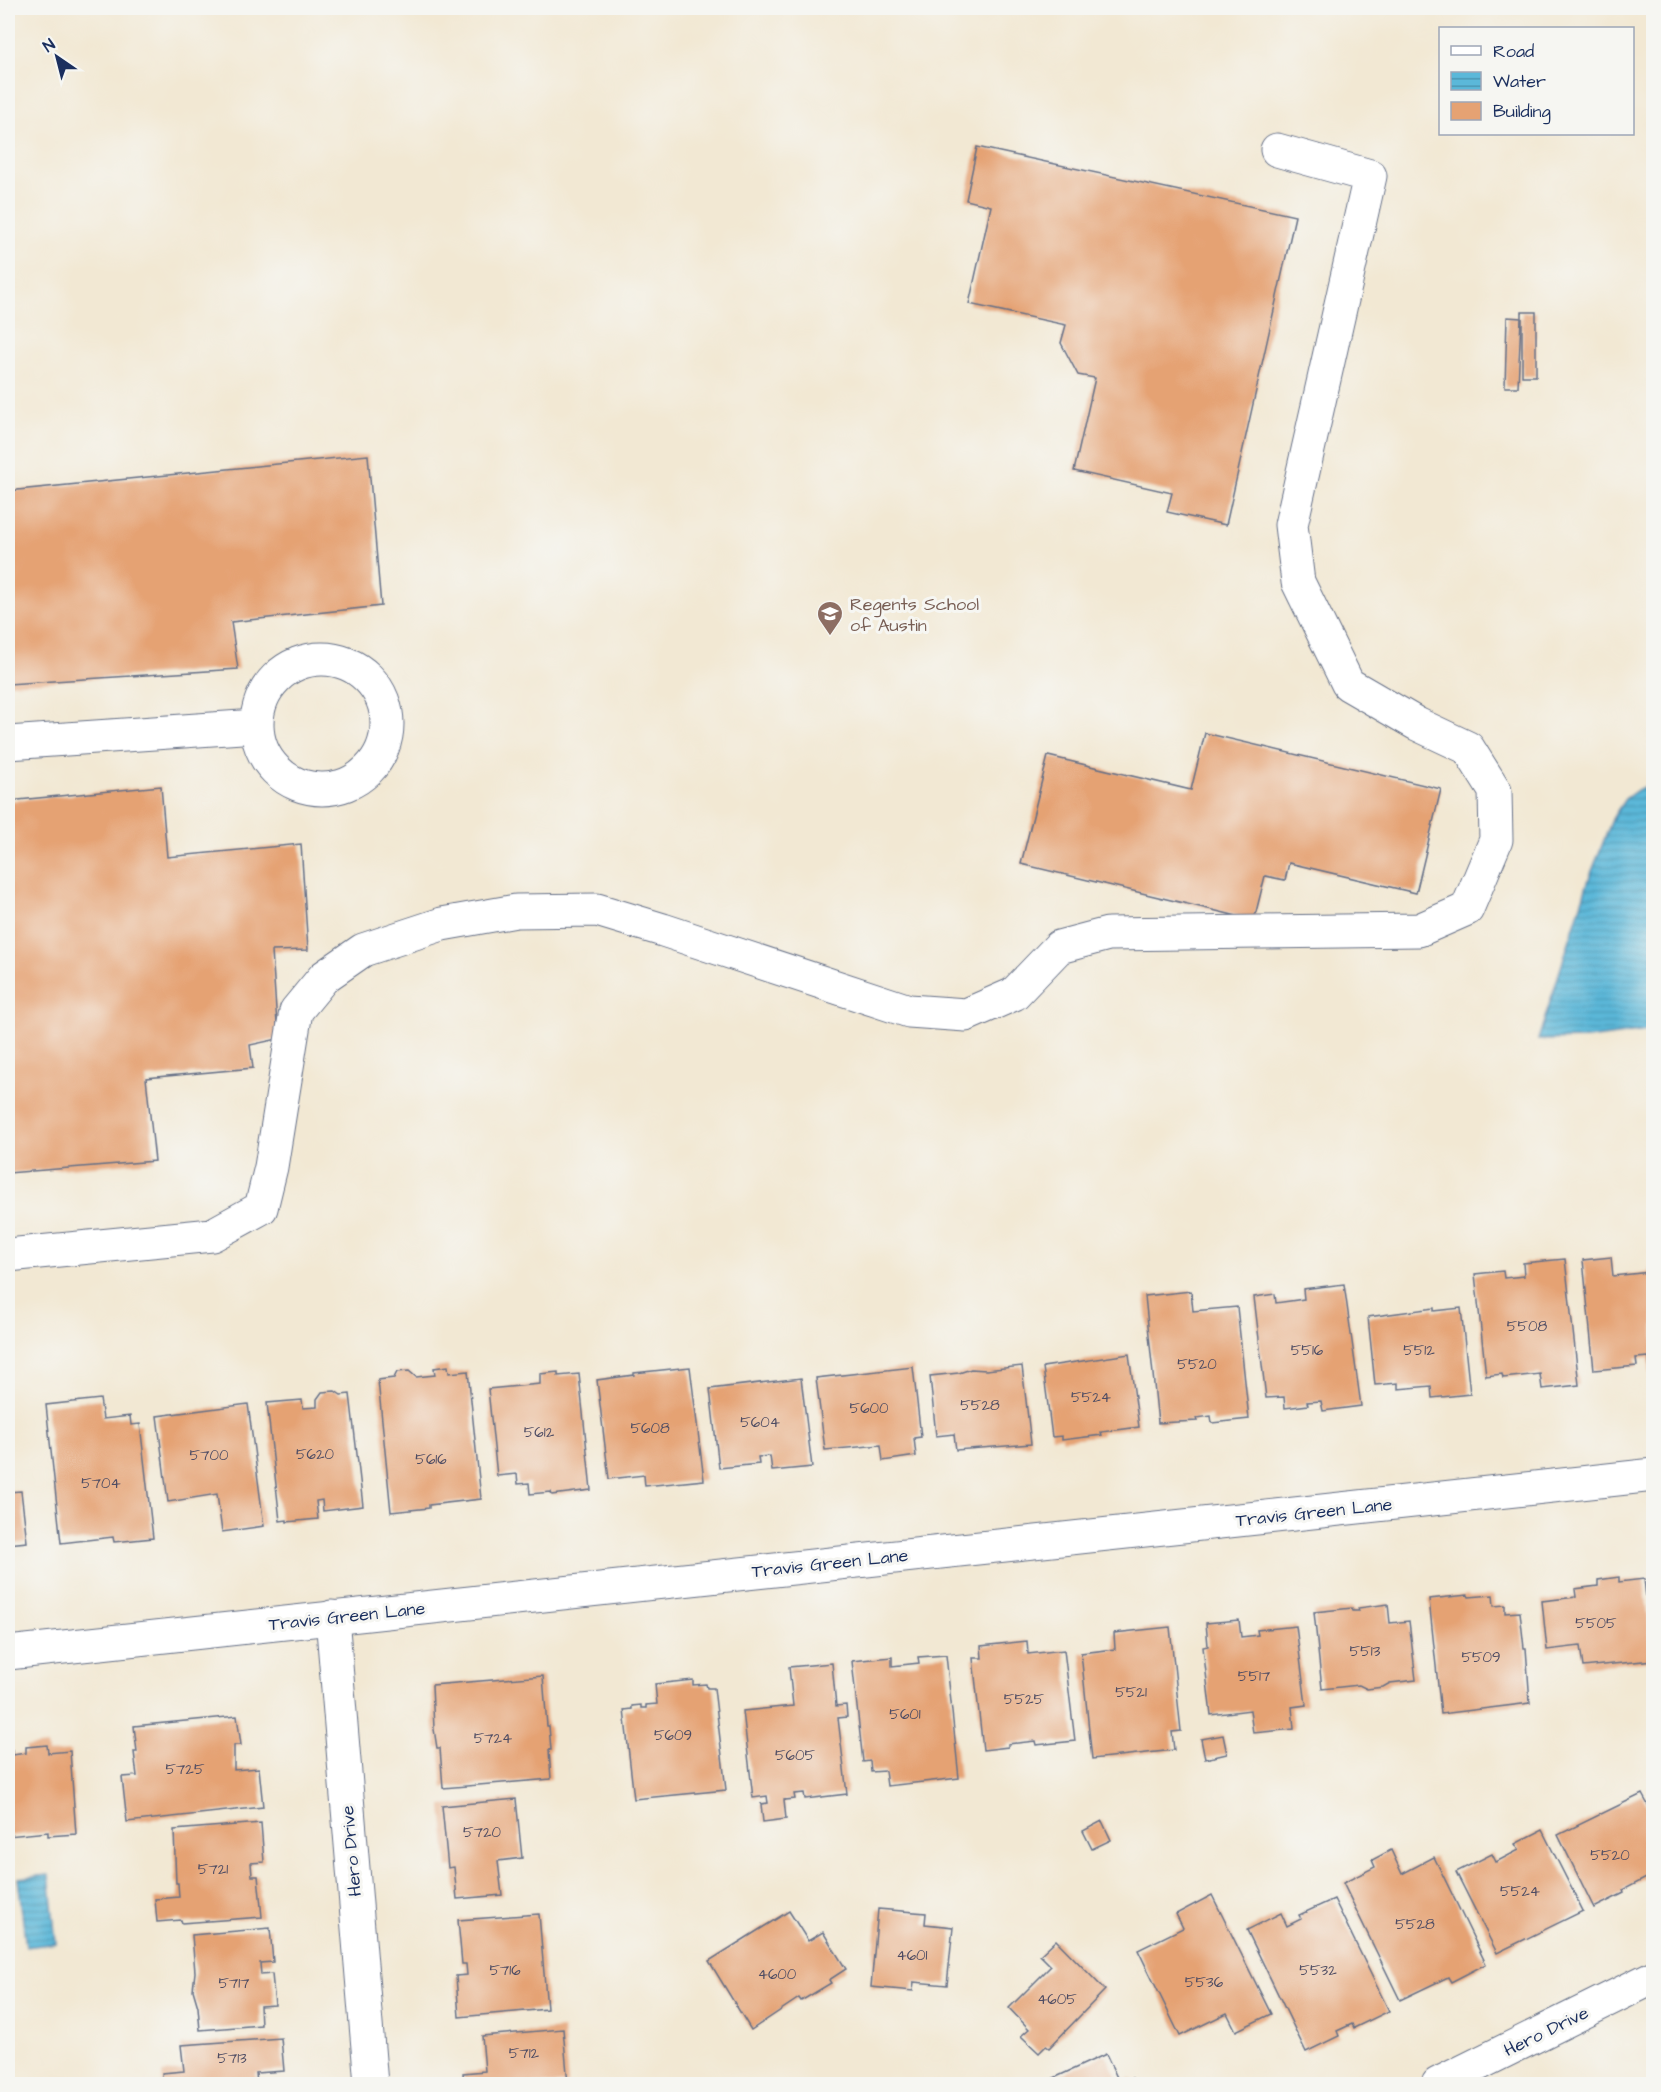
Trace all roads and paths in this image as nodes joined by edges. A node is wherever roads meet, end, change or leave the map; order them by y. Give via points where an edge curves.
1 (1277, 150) dead end
2 (256, 726) dead end
3 (8, 743) edge
4 (8, 1255) edge
5 (1653, 1476) edge
6 (332, 1617) junction
7 (8, 1653) edge
8 (1653, 1977) edge
9 (371, 2085) edge
10 (1438, 2085) edge

1 - 4 street via 1371,176 1291,525 1292,537 1298,582 1348,684 1468,748 1496,791 1496,840 1467,909 1419,930 1108,934 1059,947 1014,994 966,1015 909,1011 597,910 516,912 442,924 363,950 324,977 296,1011 261,1208 212,1235
2 - 3 street
5 - 6 street, Travis Green Lane
6 - 7 street, Travis Green Lane
6 - 9 street, Hero Drive
8 - 10 street, Hero Drive

